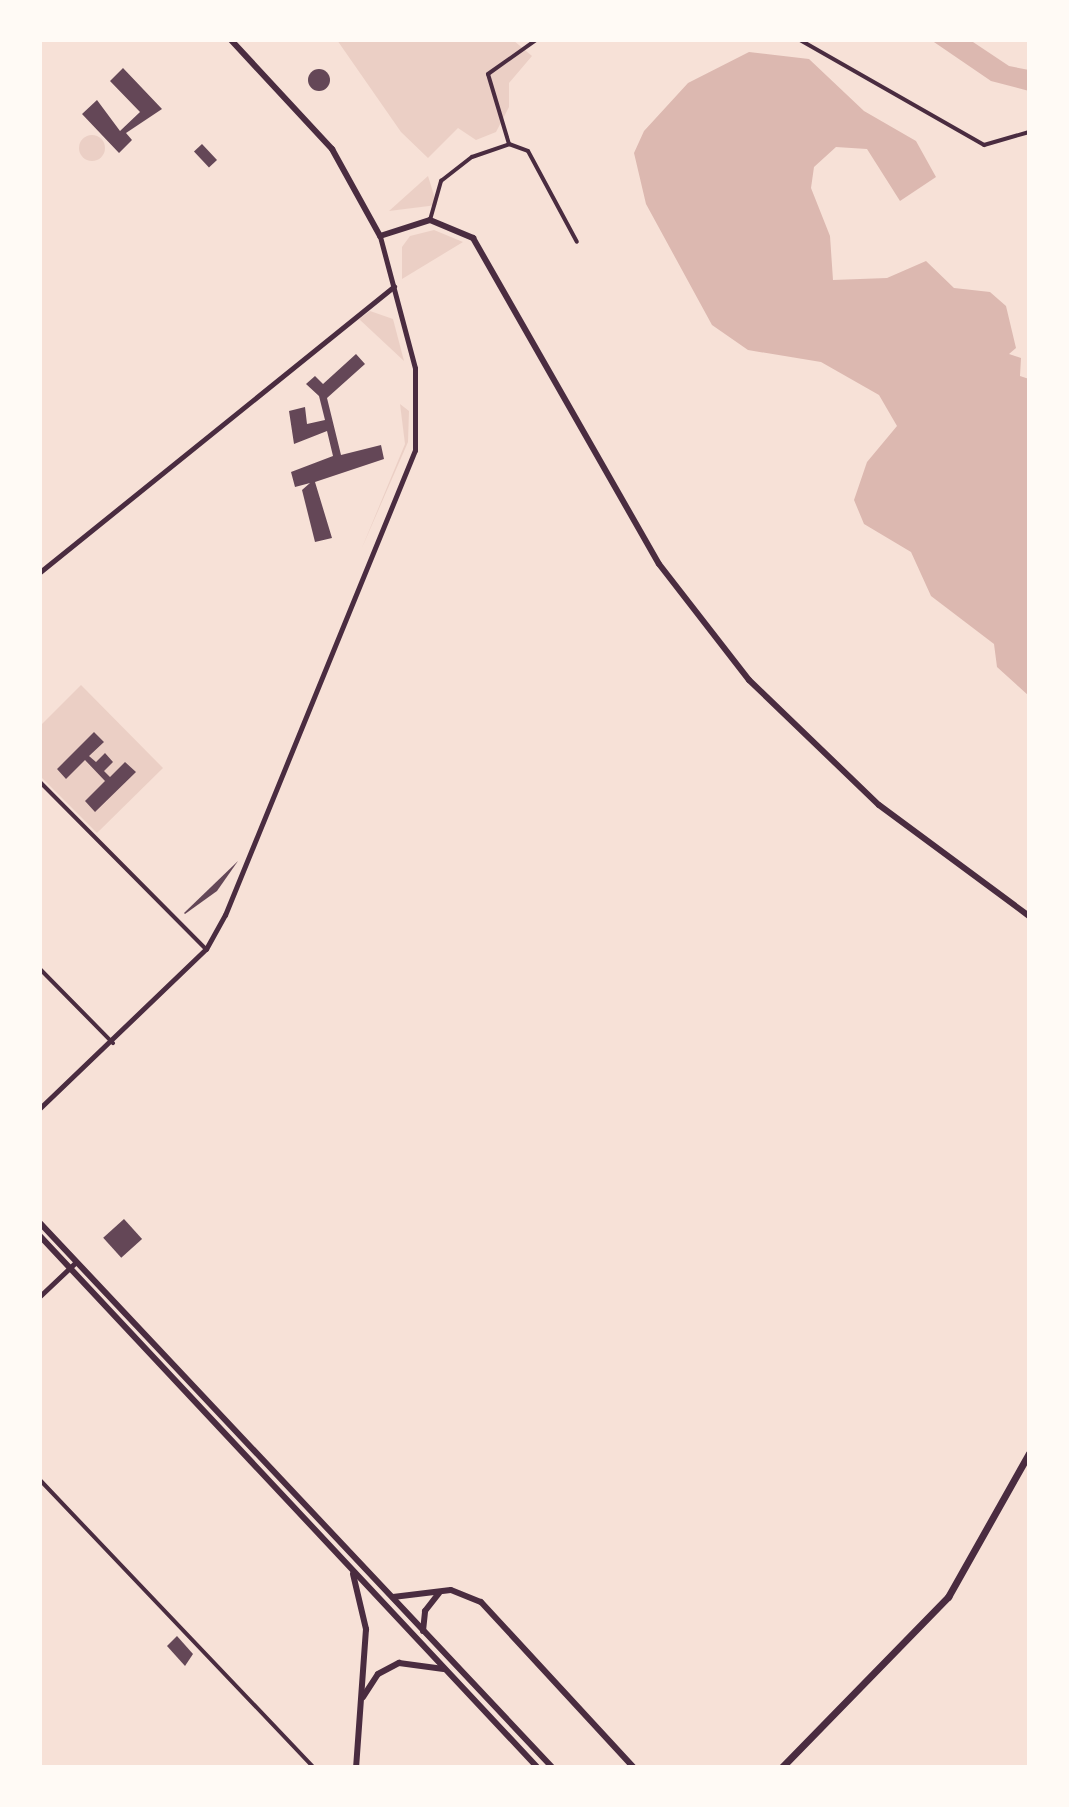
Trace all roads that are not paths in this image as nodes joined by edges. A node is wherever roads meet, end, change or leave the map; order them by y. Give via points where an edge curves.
1 (231, 40) edge
2 (536, 40) edge
3 (800, 40) edge
4 (1029, 132) edge
5 (509, 144) junction
6 (430, 220) junction
7 (380, 236) junction
8 (577, 242) dead end
9 (394, 286) junction
10 (40, 572) edge
11 (40, 782) edge
12 (1029, 916) edge
13 (206, 949) junction
14 (40, 969) edge
15 (113, 1043) junction
16 (40, 1108) edge
17 (40, 1223) edge
18 (40, 1236) edge
19 (76, 1262) junction
20 (70, 1268) junction
21 (40, 1296) edge
22 (1029, 1453) edge
23 (40, 1480) edge
24 (352, 1571) junction
25 (439, 1593) junction
26 (392, 1597) junction
27 (423, 1631) junction
28 (446, 1669) junction
29 (362, 1700) junction
30 (313, 1767) edge
31 (356, 1767) edge
32 (537, 1767) edge
33 (552, 1767) edge
34 (633, 1767) edge
35 (782, 1767) edge

1 - 7 main road via 332,149
2 - 5 street via 488,74
3 - 4 street via 984,145
5 - 6 street via 472,157 441,181
5 - 8 street via 528,151
6 - 7 main road
6 - 12 main road via 461,230 486,254 659,564 749,680 879,805
7 - 9 street
9 - 10 street
9 - 13 street via 415,368 419,437 250,861
11 - 13 street
13 - 15 street
14 - 15 street
15 - 16 street
17 - 19 main road
18 - 20 main road
19 - 20 street
19 - 26 main road
20 - 21 street
20 - 24 main road
22 - 35 highway via 948,1597
23 - 30 street
24 - 28 main road
24 - 29 main road via 366,1629
25 - 26 main road
25 - 27 main road via 425,1611
25 - 34 main road via 481,1602
26 - 27 main road
27 - 33 main road
28 - 29 main road via 399,1663 378,1674
28 - 32 main road
29 - 31 main road

